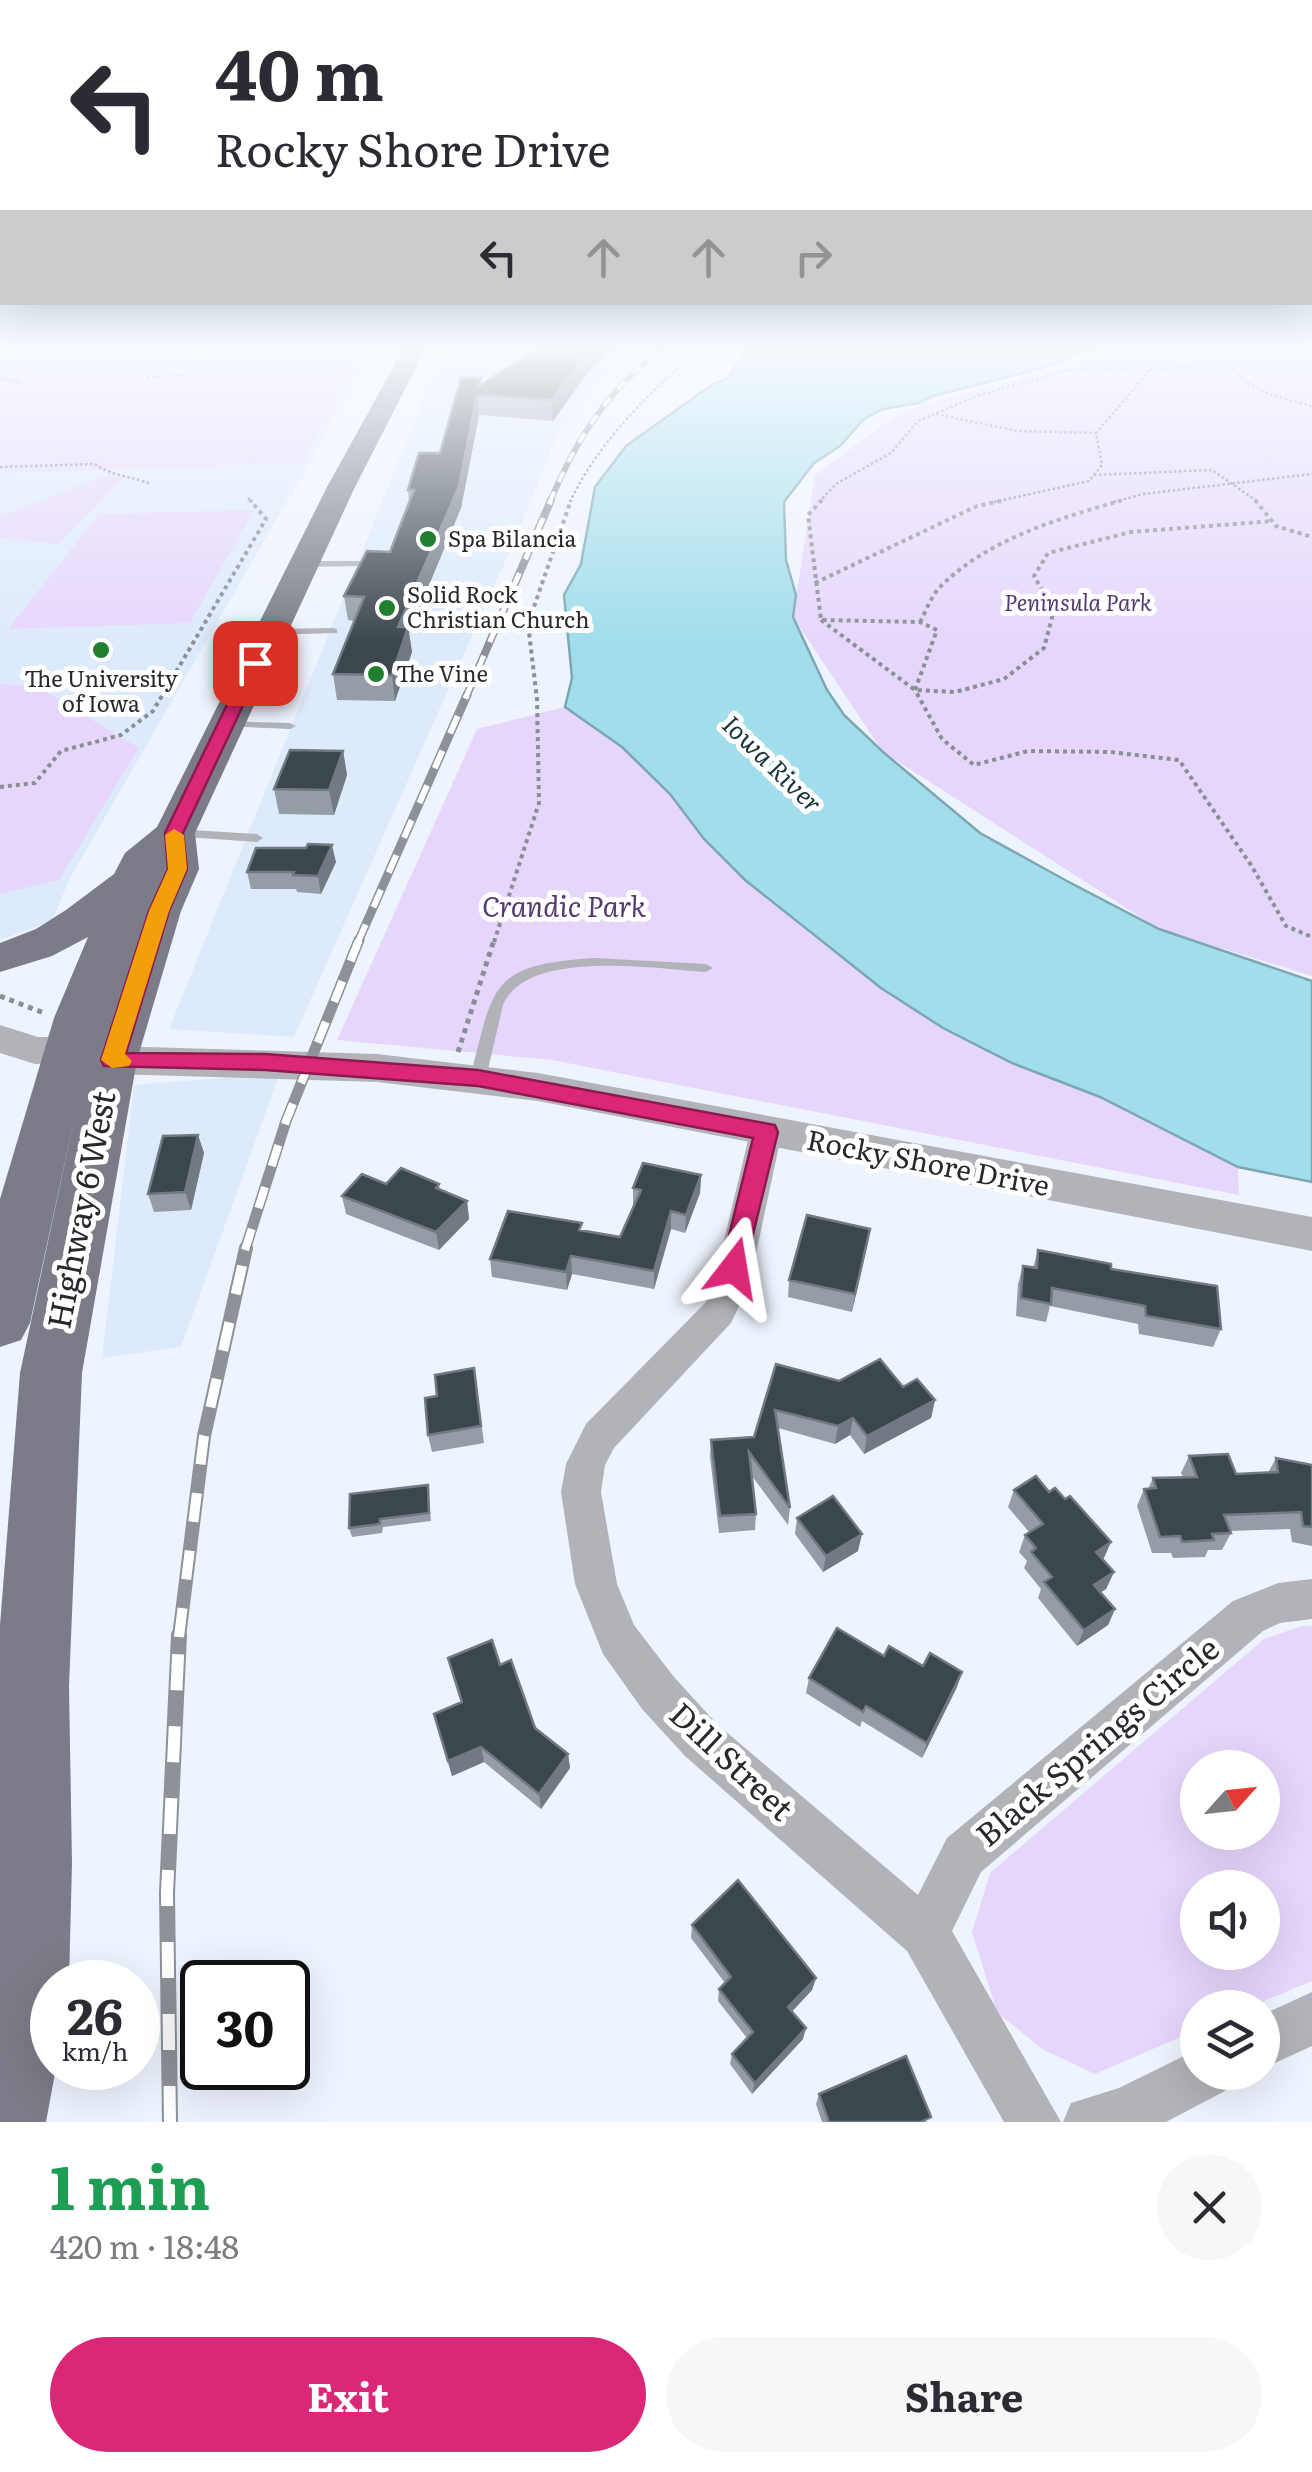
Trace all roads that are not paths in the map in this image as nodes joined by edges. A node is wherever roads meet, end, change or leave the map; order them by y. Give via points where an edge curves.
1 (365, 445) edge
2 (303, 564) junction
3 (364, 564) edge
4 (334, 631) dead end
5 (270, 632) junction
6 (225, 724) junction
7 (290, 726) dead end
8 (174, 833) junction
9 (257, 838) dead end
10 (135, 874) junction
11 (0, 958) edge
12 (706, 968) dead end
13 (0, 1010) edge
14 (0, 1038) edge
15 (76, 1042) junction
16 (467, 1069) junction
17 (766, 1132) junction
18 (1312, 1234) edge
19 (0, 1322) edge
20 (1312, 1599) edge
21 (925, 1933) junction
22 (1312, 2018) edge
23 (1280, 2034) edge
24 (1180, 2086) edge
25 (1, 2122) edge
26 (1034, 2122) edge
27 (1090, 2122) edge

1 - 2 main road
2 - 3 lane
2 - 5 main road
4 - 5 lane
5 - 6 main road
6 - 7 lane
6 - 8 main road
8 - 9 lane
8 - 10 main road, Highway 6 West
8 - 15 main road, Highway 6 West via 178,869 159,911
10 - 11 main road via 50,943
10 - 15 main road, Highway 6 West
12 - 16 lane via 537,968 501,995
13 - 15 street
14 - 15 street, Rocky Shore Drive via 35,1052
15 - 16 street, Rocky Shore Drive via 265,1062
15 - 19 main road, Highway 6 West via 17,1234
15 - 25 main road, Highway 6 West via 32,1686 26,1995
16 - 17 street, Rocky Shore Drive
17 - 18 street, Rocky Shore Drive
17 - 21 street, Dill Street via 732,1286 718,1313 600,1436 586,1464 584,1524 596,1584 618,1639 658,1694 700,1740
20 - 21 street, Black Springs Circle via 1248,1616 964,1855
21 - 26 street, Dill Street
22 - 23 street
24 - 27 street via 1126,2114

